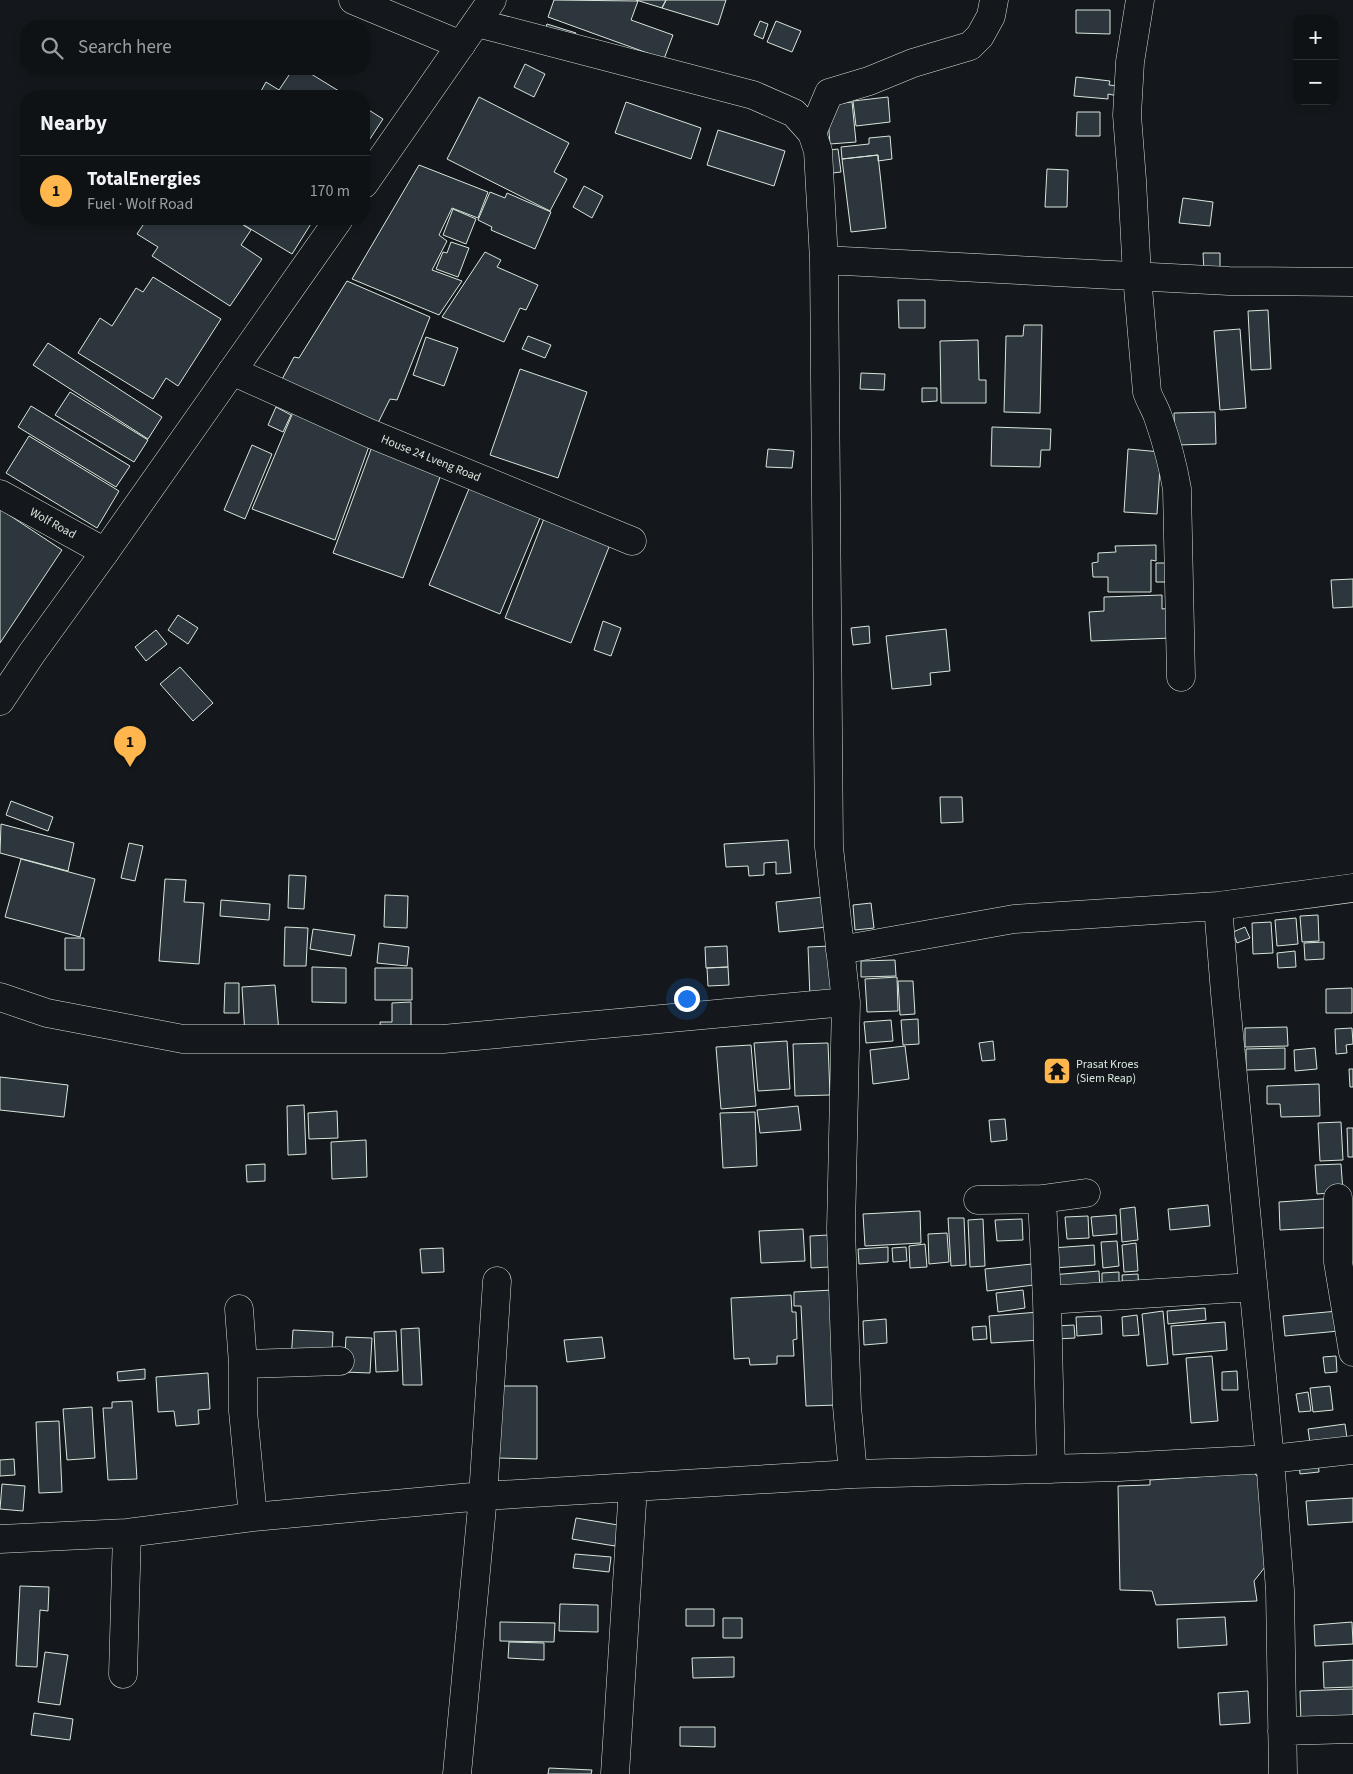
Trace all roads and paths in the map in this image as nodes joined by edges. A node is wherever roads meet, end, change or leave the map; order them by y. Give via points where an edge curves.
1 (353, 0) edge
2 (492, 0) edge
3 (994, 0) edge
4 (1140, 0) edge
5 (477, 22) junction
6 (461, 45) junction
7 (812, 133) junction
8 (370, 175) edge
9 (335, 225) edge
10 (824, 260) junction
11 (1137, 276) junction
12 (1353, 282) edge
13 (232, 371) junction
14 (0, 494) edge
15 (632, 541) dead end
16 (106, 552) junction
17 (1181, 677) dead end
18 (0, 701) edge
19 (1353, 888) edge
20 (1218, 906) junction
21 (840, 950) junction
22 (0, 997) edge
23 (846, 1002) junction
24 (1086, 1193) dead end
25 (1338, 1198) dead end
26 (1042, 1199) junction
27 (978, 1200) dead end
28 (497, 1281) dead end
29 (1253, 1287) junction
30 (1047, 1300) junction
31 (239, 1309) dead end
32 (1353, 1352) edge
33 (340, 1362) dead end
34 (242, 1364) junction
35 (1353, 1450) edge
36 (1270, 1459) junction
37 (1051, 1469) junction
38 (853, 1474) junction
39 (633, 1486) junction
40 (483, 1496) junction
41 (253, 1517) junction
42 (127, 1533) junction
43 (0, 1539) edge
44 (122, 1674) dead end
45 (1353, 1729) edge
46 (1282, 1731) junction
47 (457, 1774) edge
48 (616, 1774) edge
49 (1283, 1774) edge

1 - 6 main road
2 - 5 main road
3 - 7 main road via 991,16 970,46 830,93
4 - 11 main road via 1130,62 1127,115
5 - 6 main road
5 - 7 main road via 753,95 794,113
6 - 8 main road
7 - 10 main road via 818,151
9 - 13 main road
10 - 11 main road
10 - 21 main road via 829,847
11 - 12 main road
11 - 17 main road via 1147,392 1158,414 1177,489
13 - 15 main road, House 24 Lveng Road via 369,433
13 - 16 main road
14 - 16 main road, Wolf Road
16 - 18 main road
19 - 20 main road
20 - 21 main road via 1014,919
20 - 29 main road
21 - 23 main road
22 - 23 main road via 46,1013 183,1039 443,1039
23 - 38 main road via 841,1229 847,1406
24 - 26 main road
25 - 32 main road via 1338,1262
26 - 27 main road
26 - 30 main road
28 - 40 main road
29 - 30 main road
29 - 36 main road
30 - 37 main road
31 - 34 main road
33 - 34 main road
34 - 41 main road
35 - 36 main road
36 - 37 main road
36 - 46 main road via 1280,1590
37 - 38 main road
38 - 39 main road
39 - 40 main road
39 - 48 main road
40 - 41 main road
40 - 47 main road
41 - 42 main road
42 - 43 main road
42 - 44 main road
45 - 46 main road
46 - 49 main road

